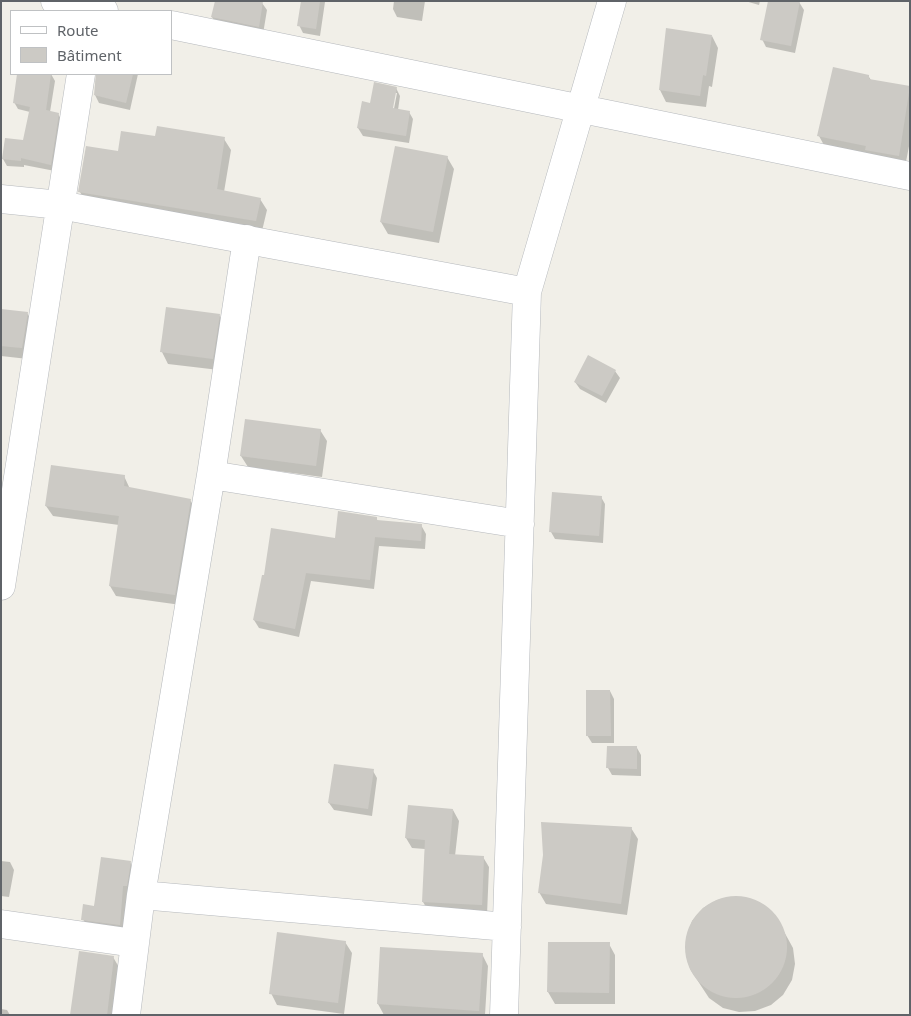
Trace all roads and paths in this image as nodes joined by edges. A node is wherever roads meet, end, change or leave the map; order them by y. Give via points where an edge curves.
1 (55, 1) edge
2 (612, 1) edge
3 (95, 10) edge
4 (172, 25) edge
5 (80, 75) edge
6 (581, 108) junction
7 (910, 176) edge
8 (1, 199) edge
9 (60, 205) junction
10 (247, 239) junction
11 (527, 292) junction
12 (211, 475) junction
13 (520, 524) junction
14 (1, 586) edge
15 (141, 895) junction
16 (1, 924) edge
17 (507, 927) junction
18 (134, 944) junction
19 (126, 1015) edge
20 (504, 1015) edge

1 - 3 street
2 - 6 street
4 - 6 street
5 - 9 street
6 - 7 street
6 - 11 street
8 - 9 street
9 - 10 street
9 - 14 street
10 - 11 street
10 - 12 street
11 - 13 street
12 - 13 street
12 - 15 street
13 - 17 street
15 - 17 street
15 - 18 street
16 - 18 street
17 - 20 street
18 - 19 street

